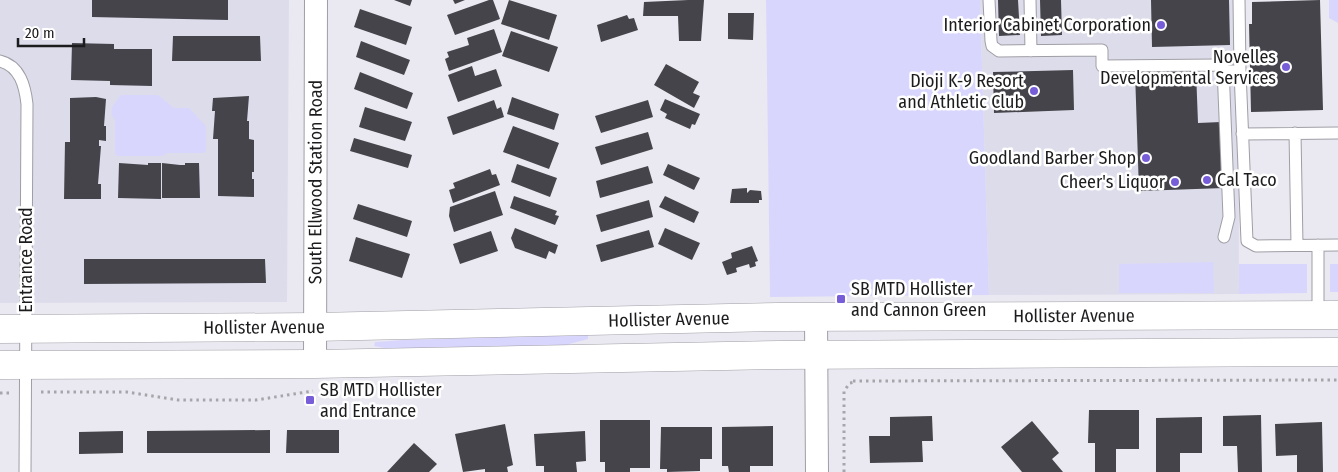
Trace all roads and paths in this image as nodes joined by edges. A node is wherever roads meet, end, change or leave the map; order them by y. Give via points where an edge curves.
1 (316, 0) edge
2 (990, 0) edge
3 (1030, 0) edge
4 (1240, 0) edge
5 (1031, 51) junction
6 (0, 61) edge
7 (1225, 71) junction
8 (1240, 71) junction
9 (1295, 133) junction
10 (1338, 133) edge
11 (1242, 134) junction
12 (1224, 237) dead end
13 (1297, 245) junction
14 (1318, 245) junction
15 (1338, 246) edge
16 (1328, 315) edge
17 (816, 317) junction
18 (315, 327) junction
19 (13, 329) edge
20 (1338, 352) edge
21 (816, 356) junction
22 (13, 365) edge
23 (315, 377) junction
24 (1338, 380) edge
25 (51, 392) dead end
26 (25, 472) edge
27 (817, 472) edge
28 (844, 472) edge

1 - 18 street, South Ellwood Station Road
2 - 5 lane via 992,46 1000,51
3 - 5 lane
4 - 8 lane
5 - 7 lane via 1102,50 1102,66 1218,65
6 - 19 lane, Entrance Road via 8,63 25,85
7 - 8 lane
7 - 12 lane via 1229,217
8 - 11 lane
9 - 10 lane
9 - 11 lane
9 - 13 lane
11 - 13 lane via 1247,241 1256,246
13 - 14 lane
14 - 15 lane
14 - 16 lane
16 - 17 main road, Hollister Avenue
17 - 18 main road, Hollister Avenue
17 - 21 street
18 - 19 main road, Hollister Avenue
18 - 23 street, South Ellwood Station Road
19 - 22 lane, Entrance Road
20 - 21 main road, Hollister Avenue
21 - 23 main road, Hollister Avenue
21 - 27 street
22 - 23 main road, Hollister Avenue
22 - 26 lane, Entrance Road
23 - 25 path via 256,400 178,400 127,392
24 - 28 path via 850,383 844,391

